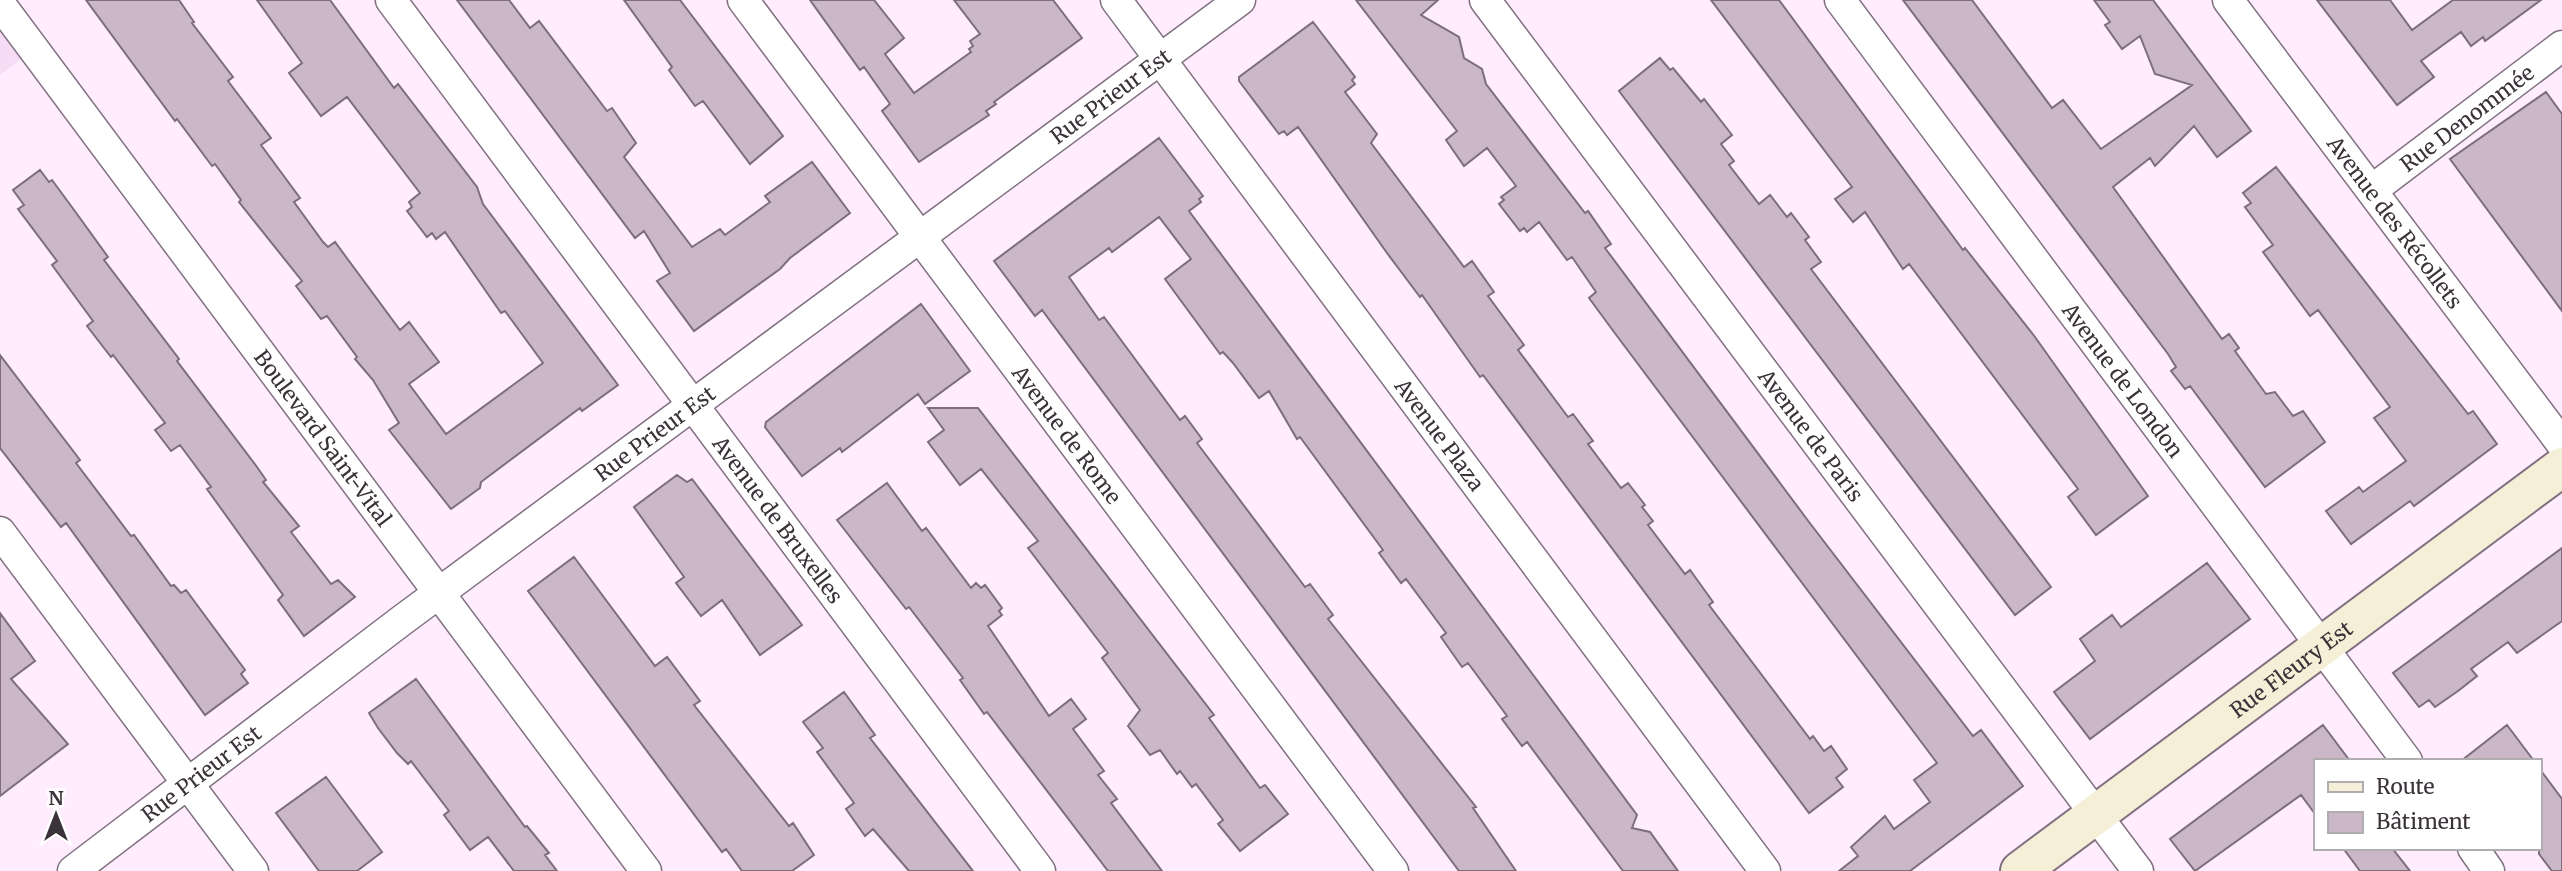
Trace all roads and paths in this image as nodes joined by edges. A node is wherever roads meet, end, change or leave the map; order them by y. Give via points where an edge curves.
1 (391, 0) edge
2 (743, 0) edge
3 (1116, 0) edge
4 (1240, 0) edge
5 (1485, 0) edge
6 (1840, 0) edge
7 (2228, 0) edge
8 (0, 4) edge
9 (2562, 46) edge
10 (1160, 59) junction
11 (2372, 190) junction
12 (921, 237) junction
13 (694, 407) junction
14 (2562, 444) edge
15 (2562, 467) edge
16 (0, 532) edge
17 (440, 593) junction
18 (2322, 647) junction
19 (2406, 759) edge
20 (187, 782) junction
21 (2096, 814) junction
22 (2474, 850) edge
23 (74, 871) edge
24 (253, 871) edge
25 (646, 871) edge
26 (1040, 871) edge
27 (1393, 871) edge
28 (1765, 871) edge
29 (2020, 871) edge
30 (2138, 871) edge
31 (2490, 871) edge

1 - 13 street, Avenue de Bruxelles
2 - 12 street, Avenue de Rome
3 - 10 street, Avenue Plaza
4 - 10 street, Rue Prieur Est
5 - 21 street, Avenue de Paris
6 - 18 street, Avenue de London
7 - 11 street, Avenue des Récollets
8 - 17 street, Boulevard Saint-Vital
9 - 11 street, Rue Denommée
10 - 12 street, Rue Prieur Est
10 - 28 street, Avenue Plaza
11 - 14 street, Avenue des Récollets
12 - 13 street, Rue Prieur Est
12 - 27 street, Avenue de Rome
13 - 17 street, Rue Prieur Est
13 - 26 street, Avenue de Bruxelles
15 - 18 street, Rue Fleury Est
16 - 20 street
17 - 20 street, Rue Prieur Est
17 - 25 street, Boulevard Saint-Vital
18 - 19 street, Avenue de London
18 - 21 street, Rue Fleury Est
20 - 23 street, Rue Prieur Est
20 - 24 street
21 - 29 street, Rue Fleury Est
21 - 30 street, Avenue de Paris
22 - 31 street

